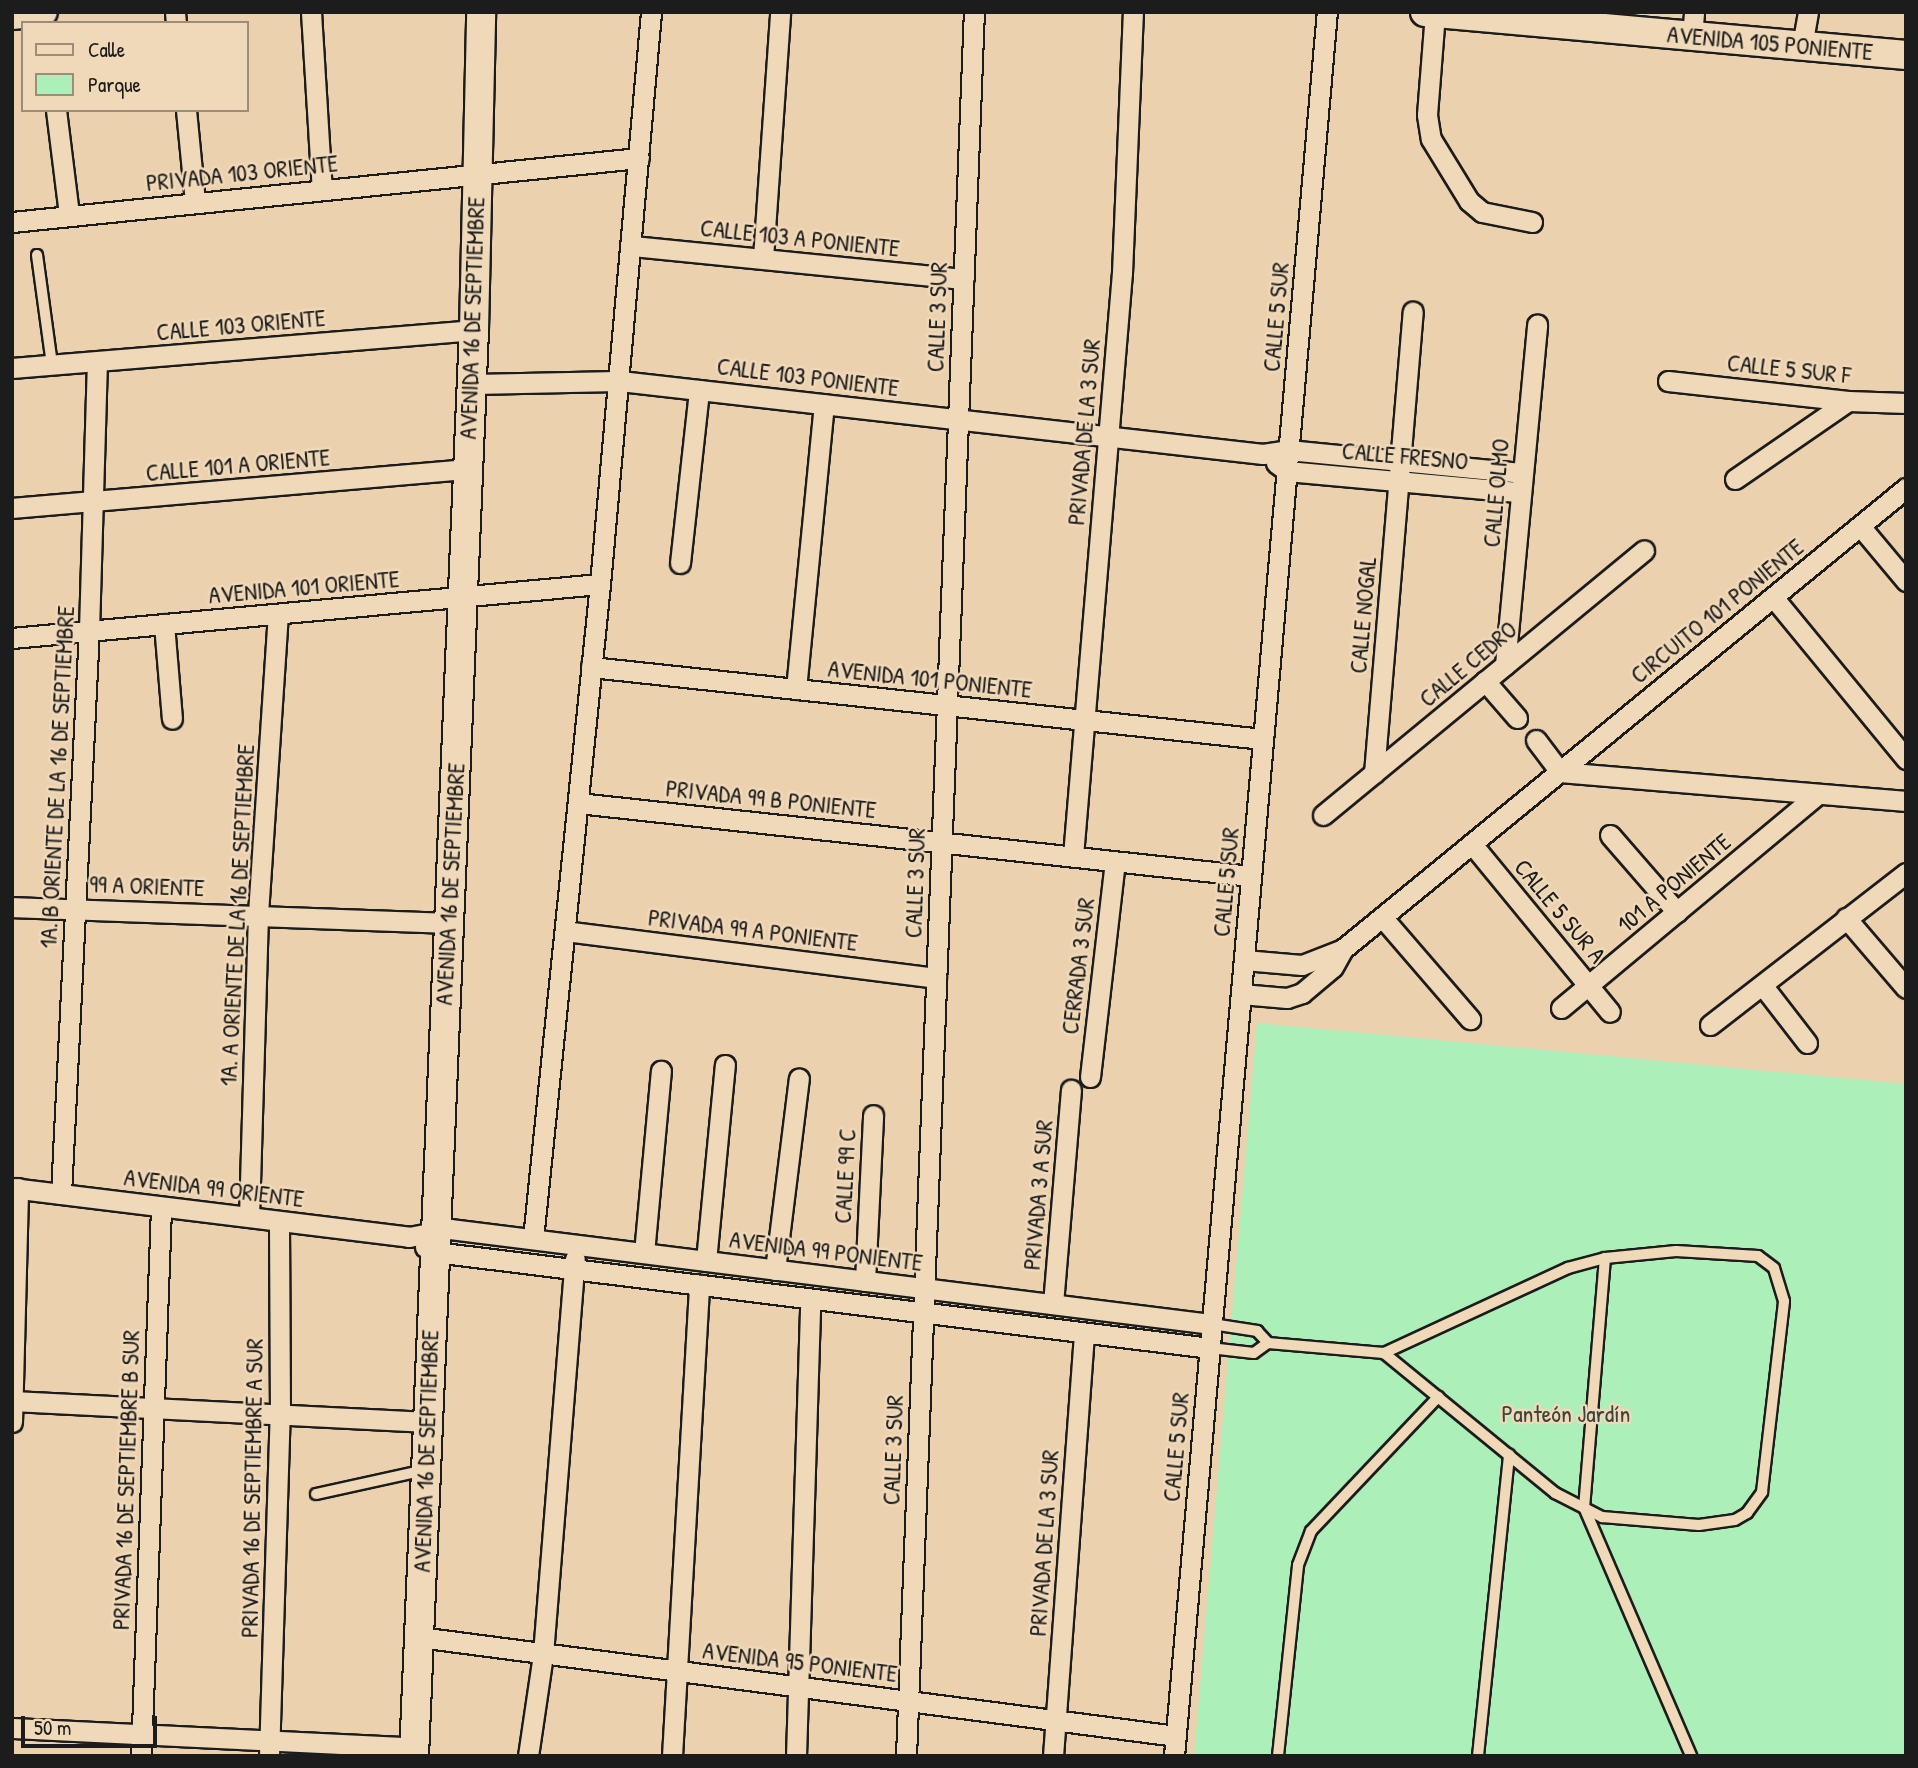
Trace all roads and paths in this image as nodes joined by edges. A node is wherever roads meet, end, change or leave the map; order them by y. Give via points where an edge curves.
1 (44, 12) edge
2 (311, 12) edge
3 (481, 12) edge
4 (651, 12) edge
5 (779, 12) edge
6 (974, 12) edge
7 (1133, 12) edge
8 (1327, 12) edge
9 (1808, 12) edge
10 (1442, 13) edge
11 (12, 15) edge
12 (1575, 18) edge
13 (1693, 24) edge
14 (1802, 46) junction
15 (1906, 55) edge
16 (56, 112) edge
17 (186, 112) edge
18 (639, 158) junction
19 (476, 172) junction
20 (322, 190) junction
21 (195, 202) junction
22 (69, 215) junction
23 (12, 222) edge
24 (1532, 222) dead end
25 (632, 246) junction
26 (37, 255) dead end
27 (763, 258) junction
28 (963, 279) junction
29 (1413, 312) dead end
30 (1538, 325) dead end
31 (474, 330) junction
32 (97, 362) junction
33 (52, 365) junction
34 (12, 368) edge
35 (620, 381) junction
36 (1668, 381) dead end
37 (471, 384) junction
38 (699, 390) junction
39 (1848, 401) junction
40 (1906, 403) edge
41 (824, 404) junction
42 (958, 419) junction
43 (1108, 436) junction
44 (1288, 450) junction
45 (1263, 454) junction
46 (467, 469) junction
47 (1287, 471) junction
48 (1399, 471) junction
49 (1735, 479) dead end
50 (1520, 482) junction
51 (1906, 488) edge
52 (93, 502) junction
53 (12, 508) edge
54 (1860, 526) junction
55 (1644, 550) dead end
56 (680, 563) dead end
57 (1906, 581) edge
58 (600, 584) junction
59 (463, 597) junction
60 (1773, 597) junction
61 (278, 616) junction
62 (164, 624) junction
63 (89, 631) junction
64 (12, 638) edge
65 (1505, 665) junction
66 (591, 667) junction
67 (1485, 681) junction
68 (796, 689) junction
69 (947, 706) junction
70 (1517, 718) dead end
71 (172, 719) dead end
72 (1084, 721) junction
73 (1263, 740) junction
74 (1536, 740) dead end
75 (1906, 759) edge
76 (1560, 772) junction
77 (1374, 774) junction
78 (1817, 795) junction
79 (1906, 801) edge
80 (578, 803) junction
81 (1323, 815) dead end
82 (1610, 835) dead end
83 (941, 842) junction
84 (1472, 844) junction
85 (1073, 856) junction
86 (1115, 861) junction
87 (1906, 873) edge
88 (1251, 876) junction
89 (12, 906) edge
90 (76, 909) junction
91 (1677, 912) junction
92 (258, 914) junction
93 (1382, 917) junction
94 (1846, 918) junction
95 (448, 923) junction
96 (565, 931) junction
97 (1343, 949) junction
98 (1244, 960) junction
99 (936, 978) junction
100 (1590, 984) junction
101 (1763, 986) junction
102 (1906, 988) edge
103 (1241, 994) junction
104 (1561, 1008) dead end
105 (1610, 1012) dead end
106 (1470, 1020) dead end
107 (1710, 1026) dead end
108 (1807, 1043) dead end
109 (725, 1065) dead end
110 (661, 1071) dead end
111 (1090, 1077) dead end
112 (799, 1078) dead end
113 (1071, 1090) dead end
114 (873, 1115) dead end
115 (15, 1188) edge
116 (61, 1194) junction
117 (161, 1206) junction
118 (249, 1217) junction
119 (279, 1221) junction
120 (533, 1239) junction
121 (426, 1241) junction
122 (576, 1245) junction
123 (644, 1253) junction
124 (1605, 1258) junction
125 (706, 1261) junction
126 (574, 1270) junction
127 (775, 1270) junction
128 (865, 1281) junction
129 (699, 1285) junction
130 (924, 1289) junction
131 (810, 1299) junction
132 (1053, 1304) junction
133 (923, 1313) junction
134 (1212, 1324) junction
135 (1084, 1333) junction
136 (1268, 1343) junction
137 (1210, 1348) junction
138 (1384, 1353) junction
139 (1438, 1397) junction
140 (13, 1401) edge
141 (152, 1409) junction
142 (280, 1415) junction
143 (12, 1422) edge
144 (428, 1422) junction
145 (1509, 1455) junction
146 (426, 1469) junction
147 (316, 1494) dead end
148 (1584, 1507) junction
149 (419, 1637) junction
150 (543, 1654) junction
151 (677, 1671) junction
152 (800, 1687) junction
153 (908, 1701) junction
154 (1056, 1720) junction
155 (12, 1728) edge
156 (1175, 1736) junction
157 (142, 1746) edge
158 (270, 1749) edge
159 (414, 1752) edge
160 (528, 1756) edge
161 (672, 1756) edge
162 (796, 1756) edge
163 (906, 1756) edge
164 (1053, 1756) edge
165 (1174, 1756) edge
166 (1278, 1756) edge
167 (1478, 1756) edge
168 (1690, 1756) edge

1 - 11 main road
2 - 20 street
3 - 19 main road, AVENIDA 16 DE SEPTIEMBRE
4 - 18 street
5 - 27 street
6 - 28 street, CALLE 3 SUR
7 - 43 street, PRIVADA DE LA 3 SUR via 1122,273
8 - 44 street, CALLE 5 SUR
9 - 14 street
10 - 12 main road, AVENIDA 105 PONIENTE
10 - 24 street via 1427,115 1431,139 1469,201 1482,212
12 - 13 main road, AVENIDA 105 PONIENTE
13 - 14 main road, AVENIDA 105 PONIENTE
14 - 15 main road, AVENIDA 105 PONIENTE
16 - 22 street
17 - 21 street
18 - 19 street
18 - 25 street
19 - 20 street, PRIVADA 103 ORIENTE
19 - 31 main road, AVENIDA 16 DE SEPTIEMBRE
20 - 21 street, PRIVADA 103 ORIENTE
21 - 22 street, PRIVADA 103 ORIENTE
22 - 23 street, PRIVADA 103 ORIENTE
25 - 27 street, CALLE 103 A PONIENTE
25 - 35 street
26 - 33 lane
27 - 28 street, CALLE 103 A PONIENTE
28 - 42 street, CALLE 3 SUR
29 - 48 street, CALLE NOGAL
30 - 50 street, CALLE OLMO
31 - 32 street, CALLE 103 ORIENTE
31 - 37 main road, AVENIDA 16 DE SEPTIEMBRE
32 - 33 street, CALLE 103 ORIENTE
32 - 52 street, 1A. B ORIENTE DE LA 16 DE SEPTIEMBRE
33 - 34 street, CALLE 103 ORIENTE
35 - 37 street, CALLE 103 PONIENTE
35 - 38 street, CALLE 103 PONIENTE
35 - 58 street
36 - 39 street, CALLE 5 SUR F
37 - 46 main road, AVENIDA 16 DE SEPTIEMBRE
38 - 41 street, CALLE 103 PONIENTE
38 - 56 street
39 - 40 street, CALLE 5 SUR F
39 - 49 street
41 - 42 street, CALLE 103 PONIENTE
41 - 68 street
42 - 43 street, CALLE 103 PONIENTE
42 - 69 street, CALLE 3 SUR
43 - 45 street, CALLE 103 PONIENTE
43 - 72 street, PRIVADA DE LA 3 SUR
44 - 45 street, CALLE 103 PONIENTE
44 - 47 street, CALLE 5 SUR
44 - 48 street, CALLE FRESNO
45 - 47 street, CALLE 103 PONIENTE
46 - 52 street, CALLE 101 A ORIENTE
46 - 59 main road, AVENIDA 16 DE SEPTIEMBRE
47 - 48 street, CALLE FRESNO
47 - 73 street, CALLE 5 SUR
48 - 50 street, CALLE FRESNO
48 - 77 street, CALLE NOGAL
50 - 65 street, CALLE OLMO
51 - 54 street, CIRCUITO 101 PONIENTE
52 - 53 street, CALLE 101 A ORIENTE
52 - 63 street, 1A. B ORIENTE DE LA 16 DE SEPTIEMBRE
54 - 57 street
54 - 60 street, CIRCUITO 101 PONIENTE
55 - 65 street, CALLE CEDRO
58 - 59 street, AVENIDA 101 ORIENTE
58 - 66 street
59 - 61 street, AVENIDA 101 ORIENTE
59 - 95 main road, AVENIDA 16 DE SEPTIEMBRE
60 - 75 street
60 - 76 street, CIRCUITO 101 PONIENTE
61 - 62 street, AVENIDA 101 ORIENTE
61 - 92 street, 1A. A ORIENTE DE LA 16 DE SEPTIEMBRE
62 - 63 street, AVENIDA 101 ORIENTE
62 - 71 street
63 - 64 street, AVENIDA 101 ORIENTE
63 - 90 street, 1A. B ORIENTE DE LA 16 DE SEPTIEMBRE
65 - 67 street, CALLE CEDRO
66 - 68 street, AVENIDA 101 PONIENTE
66 - 80 street
67 - 70 street
67 - 77 street, CALLE CEDRO
68 - 69 street, AVENIDA 101 PONIENTE
69 - 72 street, AVENIDA 101 PONIENTE
69 - 83 street, CALLE 3 SUR
72 - 73 street, AVENIDA 101 PONIENTE
72 - 85 street, PRIVADA DE LA 3 SUR
73 - 88 street, CALLE 5 SUR
74 - 76 street
76 - 78 street
76 - 84 street, CIRCUITO 101 PONIENTE
77 - 81 street, CALLE CEDRO
78 - 79 street
78 - 91 street, 101 A PONIENTE
80 - 83 street, PRIVADA 99 B PONIENTE
80 - 96 street
82 - 91 street
83 - 85 street, PRIVADA 99 B PONIENTE
83 - 99 street, CALLE 3 SUR
84 - 93 street, CIRCUITO 101 PONIENTE
84 - 100 street, CALLE 5 SUR A
85 - 86 street, PRIVADA 99 B PONIENTE
86 - 88 street, PRIVADA 99 B PONIENTE
86 - 111 street, CERRADA 3 SUR
87 - 94 street
88 - 98 street, CALLE 5 SUR
89 - 90 street, 99 A ORIENTE
90 - 92 street, 99 A ORIENTE
90 - 116 street, 1A. B ORIENTE DE LA 16 DE SEPTIEMBRE
91 - 100 street, 101 A PONIENTE
92 - 95 street, 99 A ORIENTE
92 - 118 street, 1A. A ORIENTE DE LA 16 DE SEPTIEMBRE
93 - 97 street, CIRCUITO 101 PONIENTE
93 - 106 street
94 - 101 street
94 - 102 street
95 - 121 main road, AVENIDA 16 DE SEPTIEMBRE
96 - 99 street, PRIVADA 99 A PONIENTE
96 - 120 street
97 - 98 street, CIRCUITO 101 PONIENTE via 1302,965
97 - 103 street, CIRCUITO 101 PONIENTE via 1333,967 1302,993 1287,998
98 - 103 street, CALLE 5 SUR
99 - 130 street, CALLE 3 SUR
100 - 104 street, 101 A PONIENTE
100 - 105 street, CALLE 5 SUR A
101 - 107 street
101 - 108 street
103 - 134 street, CALLE 5 SUR
109 - 125 street
110 - 123 street
112 - 127 street
113 - 132 street, PRIVADA 3 A SUR
114 - 128 street, CALLE 99 C
115 - 116 street, AVENIDA 99 ORIENTE
115 - 140 street
116 - 117 street, AVENIDA 99 ORIENTE
117 - 118 street, AVENIDA 99 ORIENTE
117 - 141 street, PRIVADA 16 DE SEPTIEMBRE B SUR
118 - 119 street, AVENIDA 99 ORIENTE
119 - 121 street, AVENIDA 99 ORIENTE
119 - 142 street, PRIVADA 16 DE SEPTIEMBRE A SUR
120 - 121 street, AVENIDA 99 PONIENTE via 450,1229
120 - 122 street, AVENIDA 99 PONIENTE
121 - 126 street, AVENIDA 99 PONIENTE
121 - 144 main road, AVENIDA 16 DE SEPTIEMBRE
122 - 123 street, AVENIDA 99 PONIENTE
122 - 126 street
123 - 125 street, AVENIDA 99 PONIENTE
124 - 138 lane via 1568,1268
124 - 148 lane
124 - 148 lane via 1676,1251 1758,1255 1774,1268 1784,1301 1762,1493 1747,1513 1735,1520 1699,1525 1602,1517
125 - 127 street, AVENIDA 99 PONIENTE
126 - 129 street, AVENIDA 99 PONIENTE
126 - 150 street
127 - 128 street, AVENIDA 99 PONIENTE
128 - 130 street, AVENIDA 99 PONIENTE
129 - 131 street, AVENIDA 99 PONIENTE
129 - 151 street
130 - 132 street, AVENIDA 99 PONIENTE
130 - 133 street, CALLE 3 SUR
131 - 133 street, AVENIDA 99 PONIENTE
131 - 152 street
132 - 134 street, AVENIDA 99 PONIENTE
133 - 135 street, AVENIDA 99 PONIENTE
133 - 153 street, CALLE 3 SUR
134 - 136 lane via 1257,1331
134 - 137 street, CALLE 5 SUR
135 - 137 street, AVENIDA 99 PONIENTE
135 - 154 street, PRIVADA DE LA 3 SUR
136 - 137 lane via 1254,1353
136 - 138 lane
137 - 156 street, CALLE 5 SUR
138 - 139 lane
139 - 145 lane
139 - 166 lane via 1311,1531 1298,1565
140 - 141 street
140 - 143 street
141 - 142 street
141 - 157 street, PRIVADA 16 DE SEPTIEMBRE B SUR
142 - 144 street
142 - 158 street, PRIVADA 16 DE SEPTIEMBRE A SUR
144 - 146 main road, AVENIDA 16 DE SEPTIEMBRE
145 - 148 lane via 1555,1493
145 - 167 lane
146 - 147 lane
146 - 149 main road, AVENIDA 16 DE SEPTIEMBRE
148 - 168 lane
149 - 150 street, AVENIDA 95 PONIENTE
149 - 159 main road, AVENIDA 16 DE SEPTIEMBRE
150 - 151 street, AVENIDA 95 PONIENTE
150 - 160 street
151 - 152 street, AVENIDA 95 PONIENTE
151 - 161 street
152 - 153 street, AVENIDA 95 PONIENTE
152 - 162 street
153 - 154 street, AVENIDA 95 PONIENTE
153 - 163 street, CALLE 3 SUR
154 - 156 street, AVENIDA 95 PONIENTE
154 - 164 street, PRIVADA DE LA 3 SUR
155 - 157 street
156 - 165 street, CALLE 5 SUR
157 - 158 street
158 - 159 street

